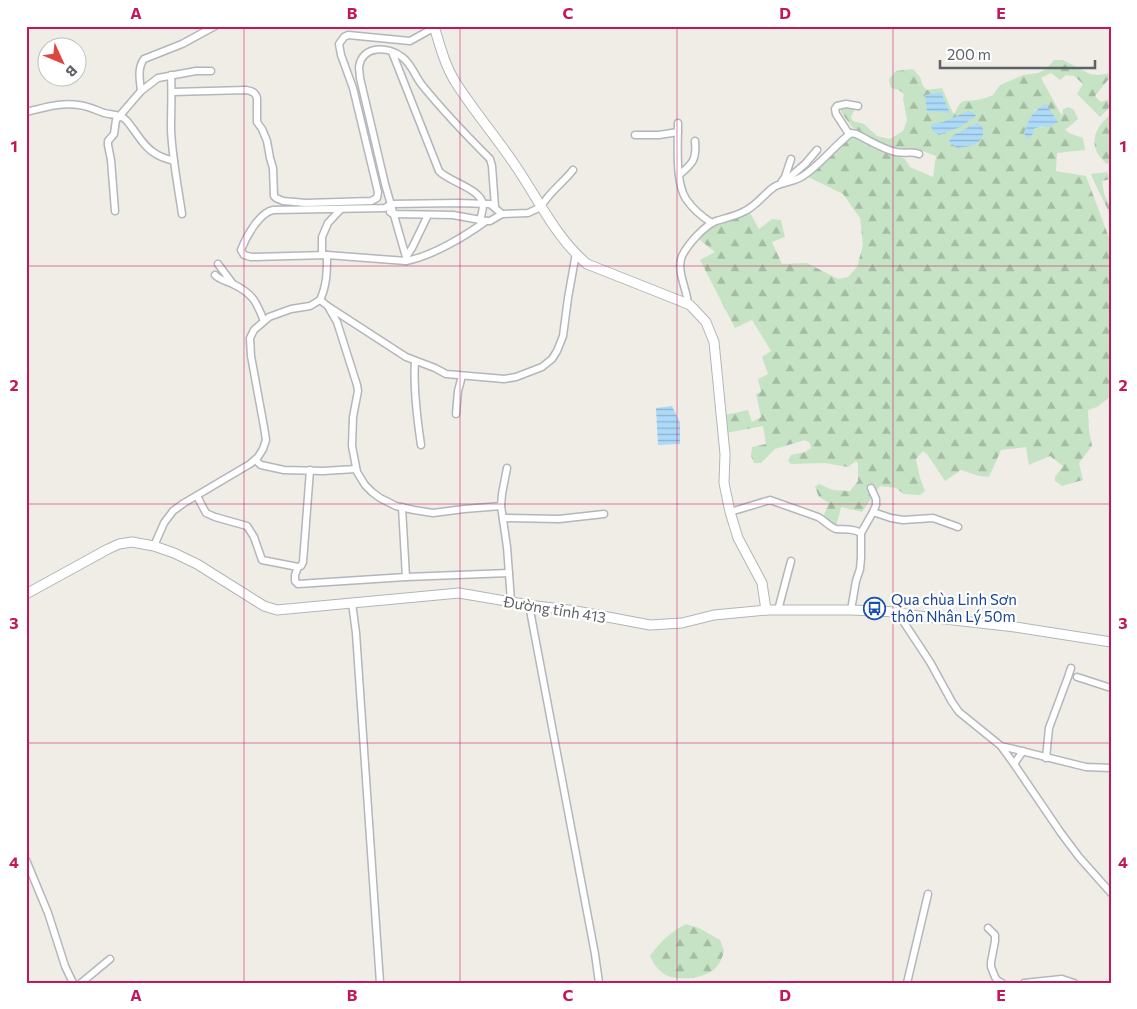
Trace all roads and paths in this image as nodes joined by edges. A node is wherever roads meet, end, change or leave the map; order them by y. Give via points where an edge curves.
1 (215, 26) edge
2 (435, 27) edge
3 (392, 52) junction
4 (211, 71) dead end
5 (171, 75) junction
6 (141, 91) junction
7 (172, 92) junction
8 (858, 106) dead end
9 (26, 112) edge
10 (119, 116) junction
11 (678, 123) dead end
12 (678, 132) junction
13 (849, 134) junction
14 (635, 135) dead end
15 (695, 142) dead end
16 (817, 150) dead end
17 (920, 154) dead end
18 (791, 159) dead end
19 (174, 162) junction
20 (572, 170) dead end
21 (679, 175) junction
22 (781, 184) junction
23 (483, 204) junction
24 (388, 206) junction
25 (495, 207) junction
26 (541, 207) junction
27 (341, 209) junction
28 (115, 211) dead end
29 (182, 214) dead end
30 (393, 214) junction
31 (502, 214) junction
32 (428, 215) junction
33 (483, 221) junction
34 (712, 223) junction
35 (576, 253) junction
36 (324, 255) junction
37 (406, 259) junction
38 (218, 264) dead end
39 (215, 276) dead end
40 (234, 285) junction
41 (320, 300) junction
42 (688, 304) junction
43 (328, 307) junction
44 (264, 320) junction
45 (415, 361) junction
46 (462, 376) junction
47 (456, 414) dead end
48 (421, 445) dead end
49 (255, 460) junction
50 (507, 468) dead end
51 (356, 469) junction
52 (310, 470) junction
53 (871, 488) dead end
54 (196, 496) junction
55 (501, 506) junction
56 (402, 508) junction
57 (730, 512) junction
58 (873, 512) junction
59 (604, 514) dead end
60 (503, 518) junction
61 (958, 527) dead end
62 (860, 532) junction
63 (154, 546) junction
64 (791, 562) dead end
65 (298, 567) junction
66 (509, 574) junction
67 (406, 577) junction
68 (26, 594) edge
69 (511, 601) junction
70 (352, 603) junction
71 (530, 605) junction
72 (766, 610) junction
73 (778, 610) junction
74 (851, 610) junction
75 (897, 612) junction
76 (1111, 642) edge
77 (1070, 668) dead end
78 (1077, 677) dead end
79 (1111, 688) edge
80 (1001, 746) junction
81 (1023, 751) junction
82 (1046, 758) junction
83 (1014, 764) junction
84 (1111, 768) edge
85 (26, 860) edge
86 (1111, 893) edge
87 (928, 894) dead end
88 (988, 928) dead end
89 (110, 959) dead end
90 (73, 983) edge
91 (81, 983) edge
92 (380, 983) edge
93 (599, 983) edge
94 (907, 983) edge
95 (1002, 983) edge
96 (1024, 983) edge
97 (1074, 983) edge

1 - 6 street via 141,62
2 - 7 street via 410,41 348,35 339,44 378,192 378,198 371,201 306,203 279,200 274,196 273,168 267,141 257,122 255,94 246,90
2 - 26 main road via 446,64 456,83
3 - 23 street via 439,171 477,195
3 - 24 street via 384,49 369,51 359,67
3 - 25 street via 407,62 436,102 492,162
4 - 5 street
5 - 6 street via 158,78
5 - 7 street
6 - 10 street
7 - 19 street
8 - 13 street via 840,104 834,109
9 - 10 street via 68,104
10 - 19 street via 151,150
10 - 28 street via 108,145
11 - 12 street
12 - 14 street
12 - 21 street
13 - 17 street via 854,133 891,151
13 - 22 street via 812,169 798,179
15 - 21 street via 695,158
16 - 22 street
18 - 22 street
19 - 29 street
20 - 26 street
21 - 34 street via 687,200
22 - 34 street via 749,210
23 - 24 street
23 - 25 street
23 - 33 street
24 - 27 street
24 - 30 street
25 - 31 street
26 - 31 street via 528,213
26 - 35 main road
27 - 36 street via 328,223 322,237
27 - 36 street via 268,211 257,221 241,250 251,257
30 - 32 street
30 - 37 street
31 - 33 street
32 - 33 street via 453,215
32 - 37 street
33 - 37 street via 458,240 416,259
34 - 42 street via 682,256 681,272
35 - 42 main road via 587,264
35 - 46 street via 563,336 552,359 542,367 516,377
36 - 37 street
36 - 41 street via 327,279
38 - 40 street
39 - 40 street
40 - 44 street via 250,294
41 - 43 street
41 - 44 street
42 - 57 main road via 706,322 714,342 725,454 724,483
43 - 45 street
43 - 51 street via 337,322 358,391 353,410 352,440
44 - 49 street via 250,338 266,440
45 - 46 street via 446,374
45 - 48 street
46 - 47 street
49 - 52 street via 261,465 284,470
49 - 54 street
50 - 55 street
51 - 52 street
51 - 56 street via 372,492 389,504
52 - 65 street via 303,562
53 - 58 street via 876,499
54 - 63 street via 173,512
54 - 65 street via 206,512 247,526 262,560
55 - 56 street via 433,513
55 - 60 street
56 - 67 street
57 - 62 street via 770,500 818,517 834,528
57 - 72 main road via 741,545 762,583
58 - 61 street via 903,520 933,518
58 - 62 street
59 - 60 street via 558,519
60 - 66 street
62 - 74 street via 860,570
63 - 68 main road, Đường tỉnh 413 via 132,542 114,546
63 - 70 main road, Đường tỉnh 413 via 197,564 264,606 277,610
64 - 73 street
65 - 67 street via 295,581 298,584
66 - 67 street
66 - 69 street
69 - 70 main road, Đường tỉnh 413 via 459,593
69 - 71 main road, Đường tỉnh 413
70 - 92 street
71 - 72 main road, Đường tỉnh 413 via 650,625
71 - 93 street
72 - 73 main road, Đường tỉnh 413
73 - 74 main road, Đường tỉnh 413
74 - 75 main road, Đường tỉnh 413
75 - 76 main road, Đường tỉnh 413
75 - 80 street via 959,712
77 - 82 street via 1049,728
78 - 79 street
80 - 81 street
80 - 83 street
81 - 82 street
81 - 83 street
82 - 84 street via 1086,767
83 - 86 street via 1079,857
85 - 90 street
87 - 94 street
88 - 95 street via 995,941 991,962 994,977
89 - 91 street
96 - 97 street via 1062,979

